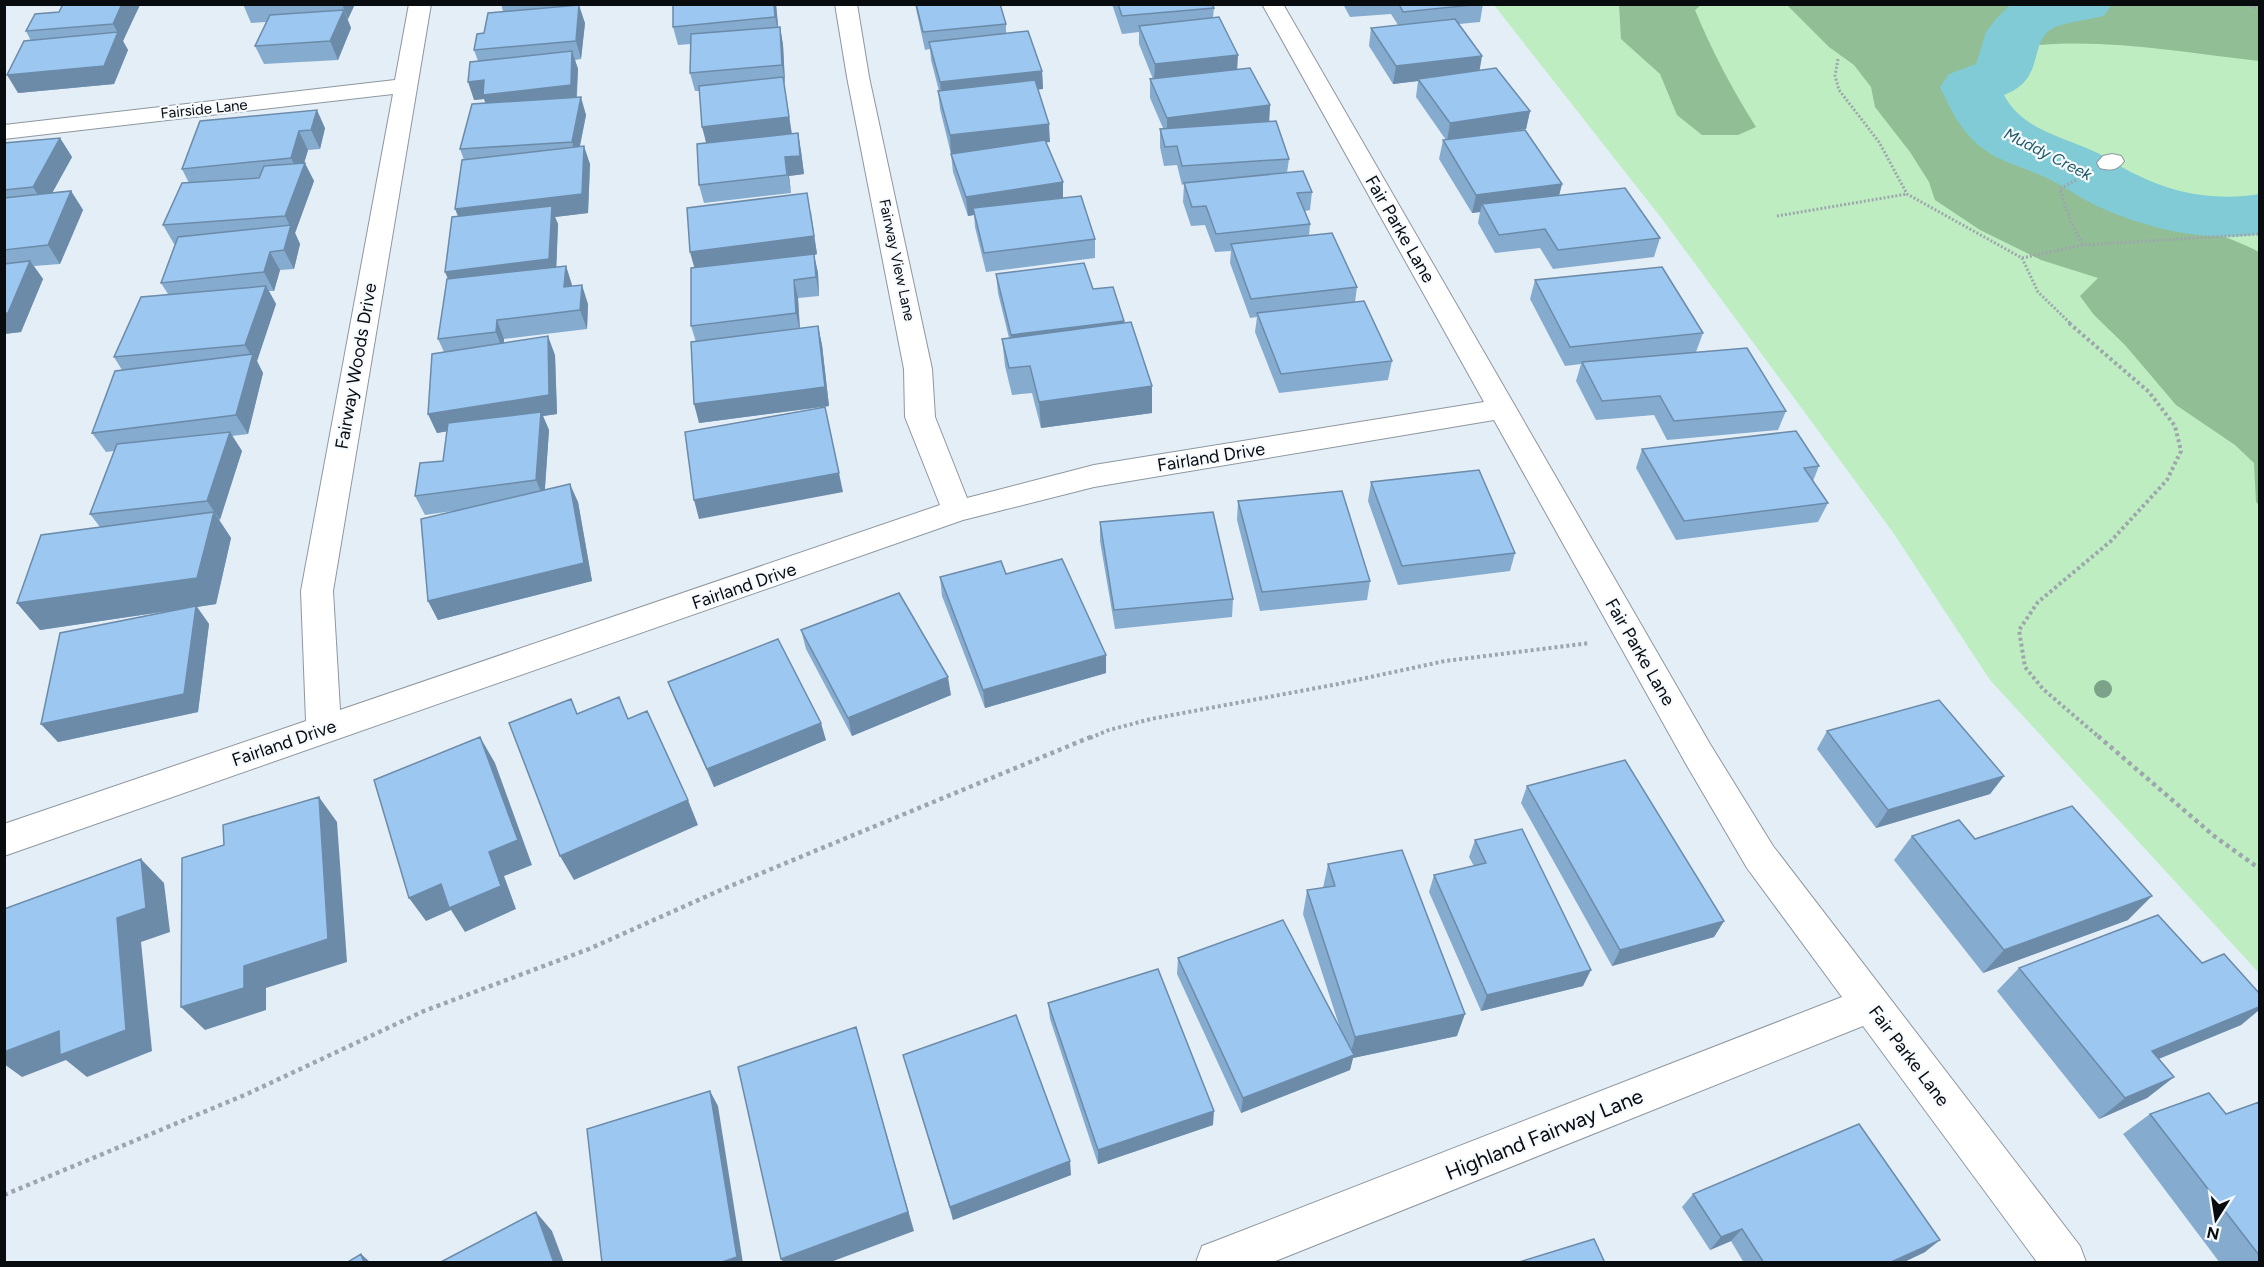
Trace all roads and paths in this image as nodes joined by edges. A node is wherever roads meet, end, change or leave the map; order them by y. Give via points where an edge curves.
1 (420, 4) edge
2 (846, 4) edge
3 (1272, 4) edge
4 (2247, 4) edge
5 (2259, 10) edge
6 (1838, 59) dead end
7 (404, 86) junction
8 (4, 132) edge
9 (2074, 181) dead end
10 (1906, 194) junction
11 (1777, 216) dead end
12 (2259, 234) edge
13 (2083, 245) junction
14 (2022, 258) junction
15 (1502, 409) junction
16 (957, 511) junction
17 (1630, 635) junction
18 (324, 729) junction
19 (4, 840) edge
20 (2259, 869) edge
21 (1870, 1005) junction
22 (4, 1195) edge
23 (1218, 1263) edge
24 (2064, 1263) edge

1 - 7 street, Fairway Woods Drive
2 - 16 street, Fairway View Lane via 918,369 920,417
3 - 15 street, Fair Parke Lane
4 - 5 path
6 - 10 path via 1835,76 1839,90 1879,142
7 - 8 street, Fairside Lane
7 - 18 street, Fairway Woods Drive via 317,591
9 - 13 path via 2060,189
10 - 11 path
10 - 14 path
12 - 13 path
13 - 14 path
14 - 20 path via 2038,292 2149,392 2175,426 2181,451 2167,480 2119,532 2038,602 2019,630 2025,667 2090,732
15 - 16 street, Fairland Drive via 1094,476
15 - 17 street, Fair Parke Lane
16 - 18 street, Fairland Drive
17 - 21 street, Fair Parke Lane via 1760,857
17 - 22 path via 1445,661 1151,718 1109,730 723,889 589,949 424,1011 247,1094
18 - 19 street, Fairland Drive
21 - 23 street, Highland Fairway Lane
21 - 24 street, Fair Parke Lane

